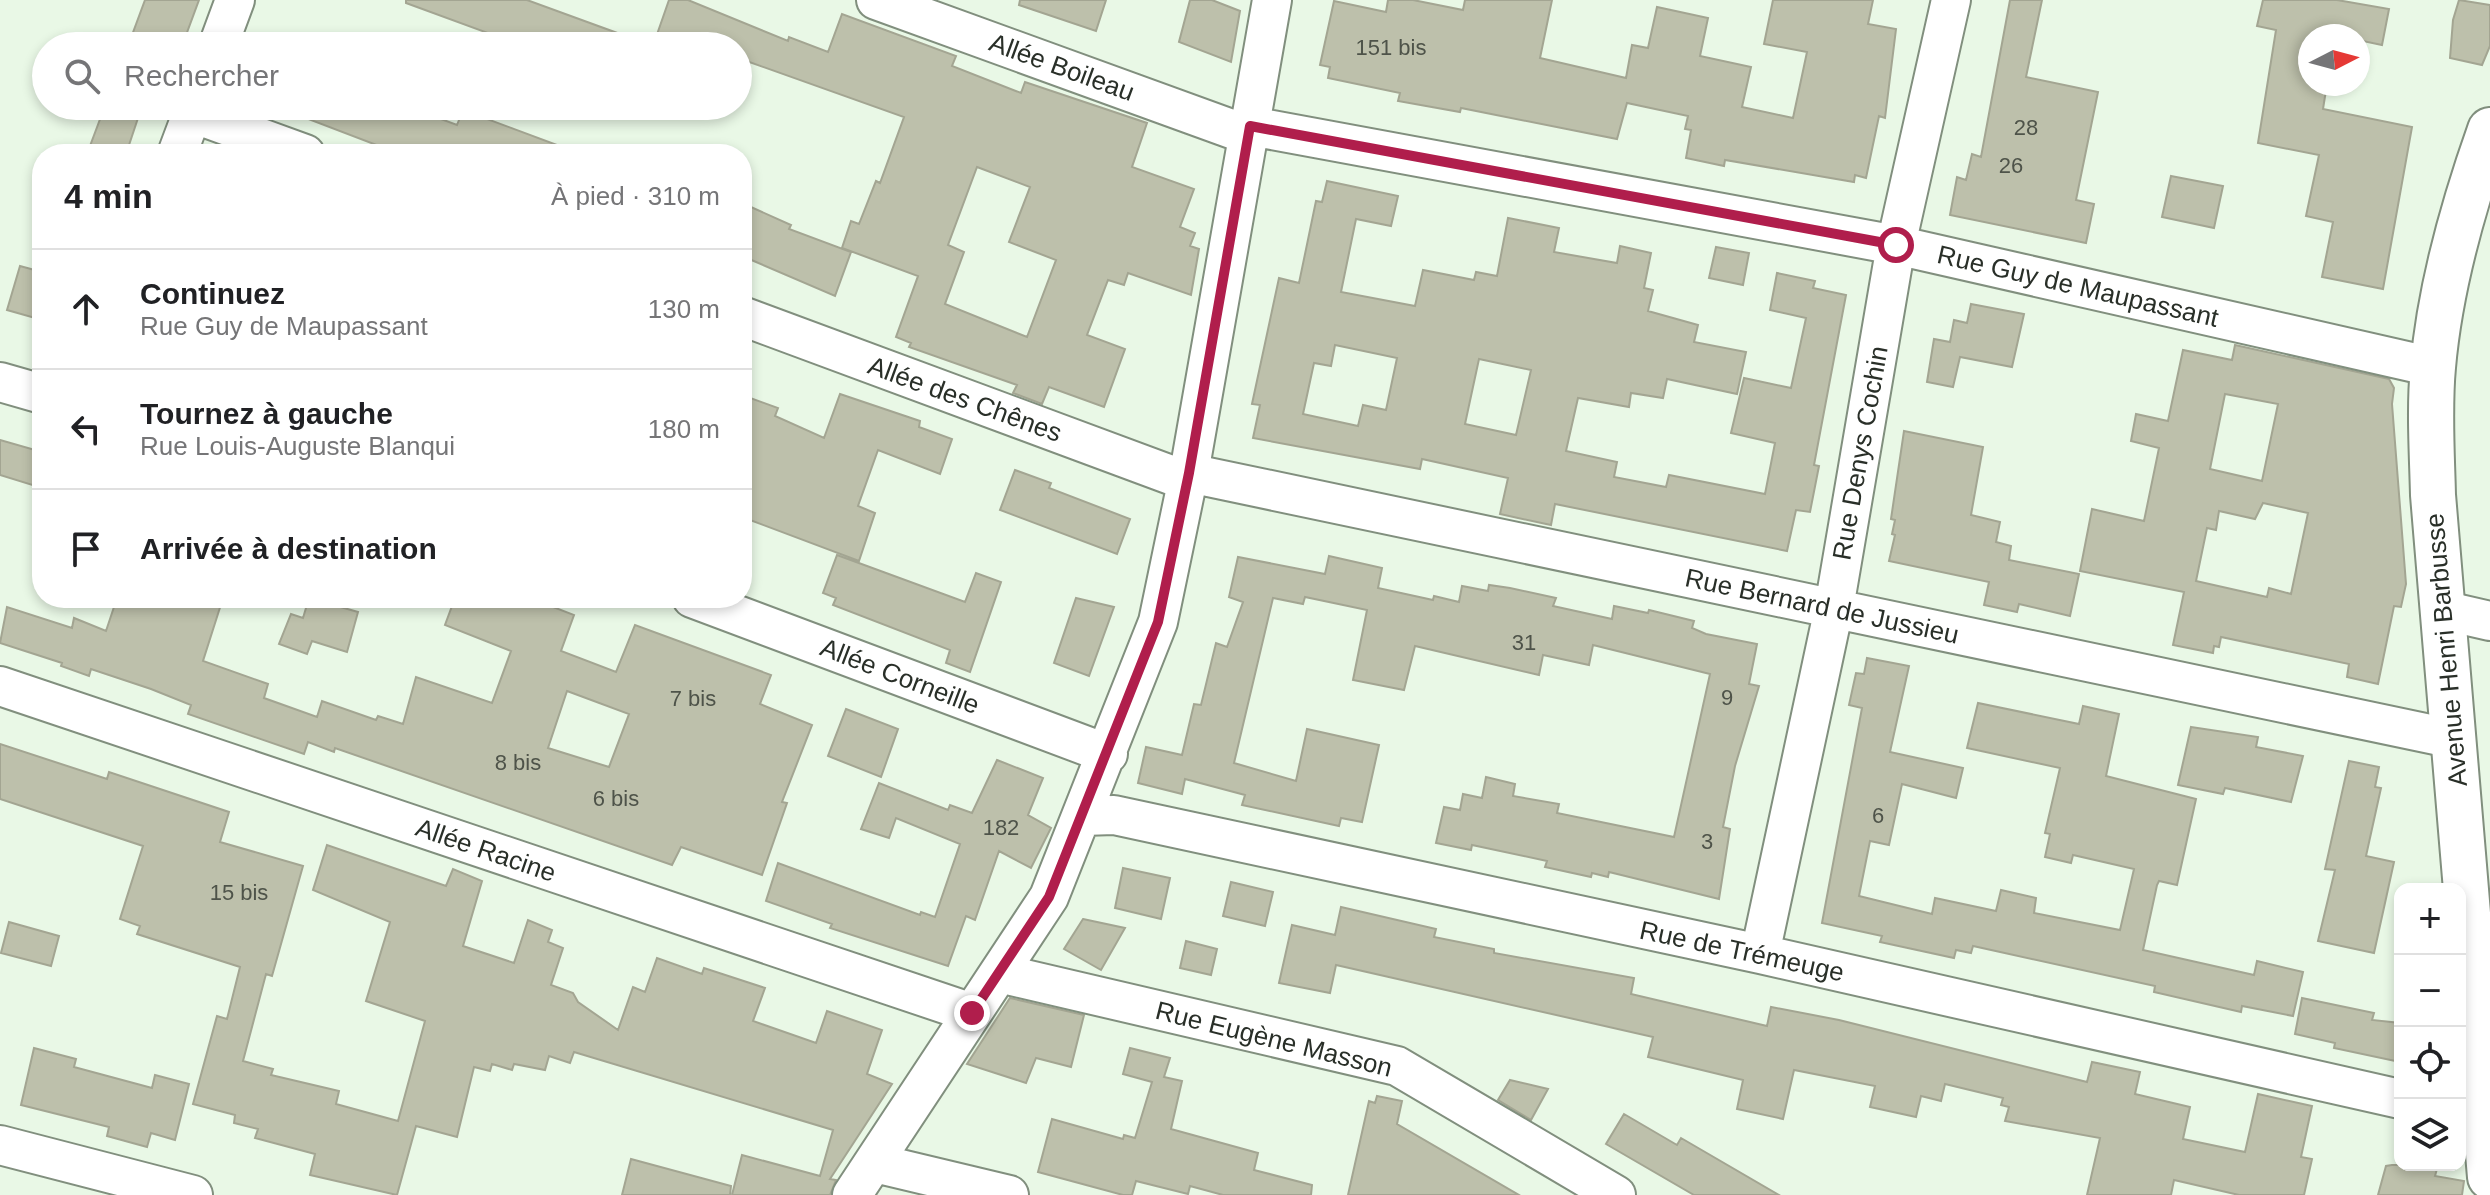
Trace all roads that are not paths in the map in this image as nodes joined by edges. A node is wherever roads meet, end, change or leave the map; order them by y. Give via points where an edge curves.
1 (235, 0) edge
2 (876, 0) edge
3 (1272, 0) edge
4 (1951, 0) edge
5 (223, 32) edge
6 (190, 120) edge
7 (221, 120) edge
8 (1249, 130) junction
9 (2490, 130) edge
10 (181, 144) edge
11 (280, 144) edge
12 (1896, 245) junction
13 (752, 320) edge
14 (2433, 367) junction
15 (0, 382) edge
16 (32, 391) edge
17 (1188, 477) junction
18 (719, 608) edge
19 (1834, 608) junction
20 (2442, 610) junction
21 (2490, 621) edge
22 (0, 686) edge
23 (2454, 739) junction
24 (1108, 754) junction
25 (1083, 816) junction
26 (1760, 954) junction
27 (999, 973) junction
28 (2482, 997) edge
29 (972, 1013) junction
30 (2394, 1098) edge
31 (2472, 1115) edge
32 (0, 1145) edge
33 (875, 1163) junction
34 (2490, 1177) edge
35 (193, 1195) edge
36 (852, 1195) edge
37 (1009, 1195) edge
38 (1616, 1195) edge

1 - 5 street
2 - 8 street, Allée Boileau
3 - 8 street
4 - 12 street, Rue Denys Cochin
6 - 10 street
7 - 11 street
8 - 12 street, Rue Guy de Maupassant
8 - 17 street
9 - 14 street, Avenue Henri Barbusse via 2464,205
12 - 14 street, Rue Guy de Maupassant
12 - 19 street, Rue Denys Cochin
13 - 17 street, Allée des Chênes
14 - 20 street, Avenue Henri Barbusse via 2433,495
15 - 16 street
17 - 19 street, Rue Bernard de Jussieu
17 - 24 street via 1158,622
18 - 24 street, Allée Corneille
19 - 23 street, Rue Bernard de Jussieu
19 - 26 street, Rue Denys Cochin
20 - 21 street
20 - 23 street, Avenue Henri Barbusse
22 - 29 street, Allée Racine
23 - 28 street, Avenue Henri Barbusse
24 - 25 street
25 - 26 street, Rue de Trémeuge via 1114,815
25 - 27 street via 1049,897
26 - 30 street, Rue de Trémeuge
27 - 29 street
27 - 38 street, Rue Eugène Masson via 1397,1066
28 - 31 street, Avenue Henri Barbusse
29 - 33 street
31 - 34 street, Avenue Henri Barbusse
32 - 35 street
33 - 36 street
33 - 37 street

